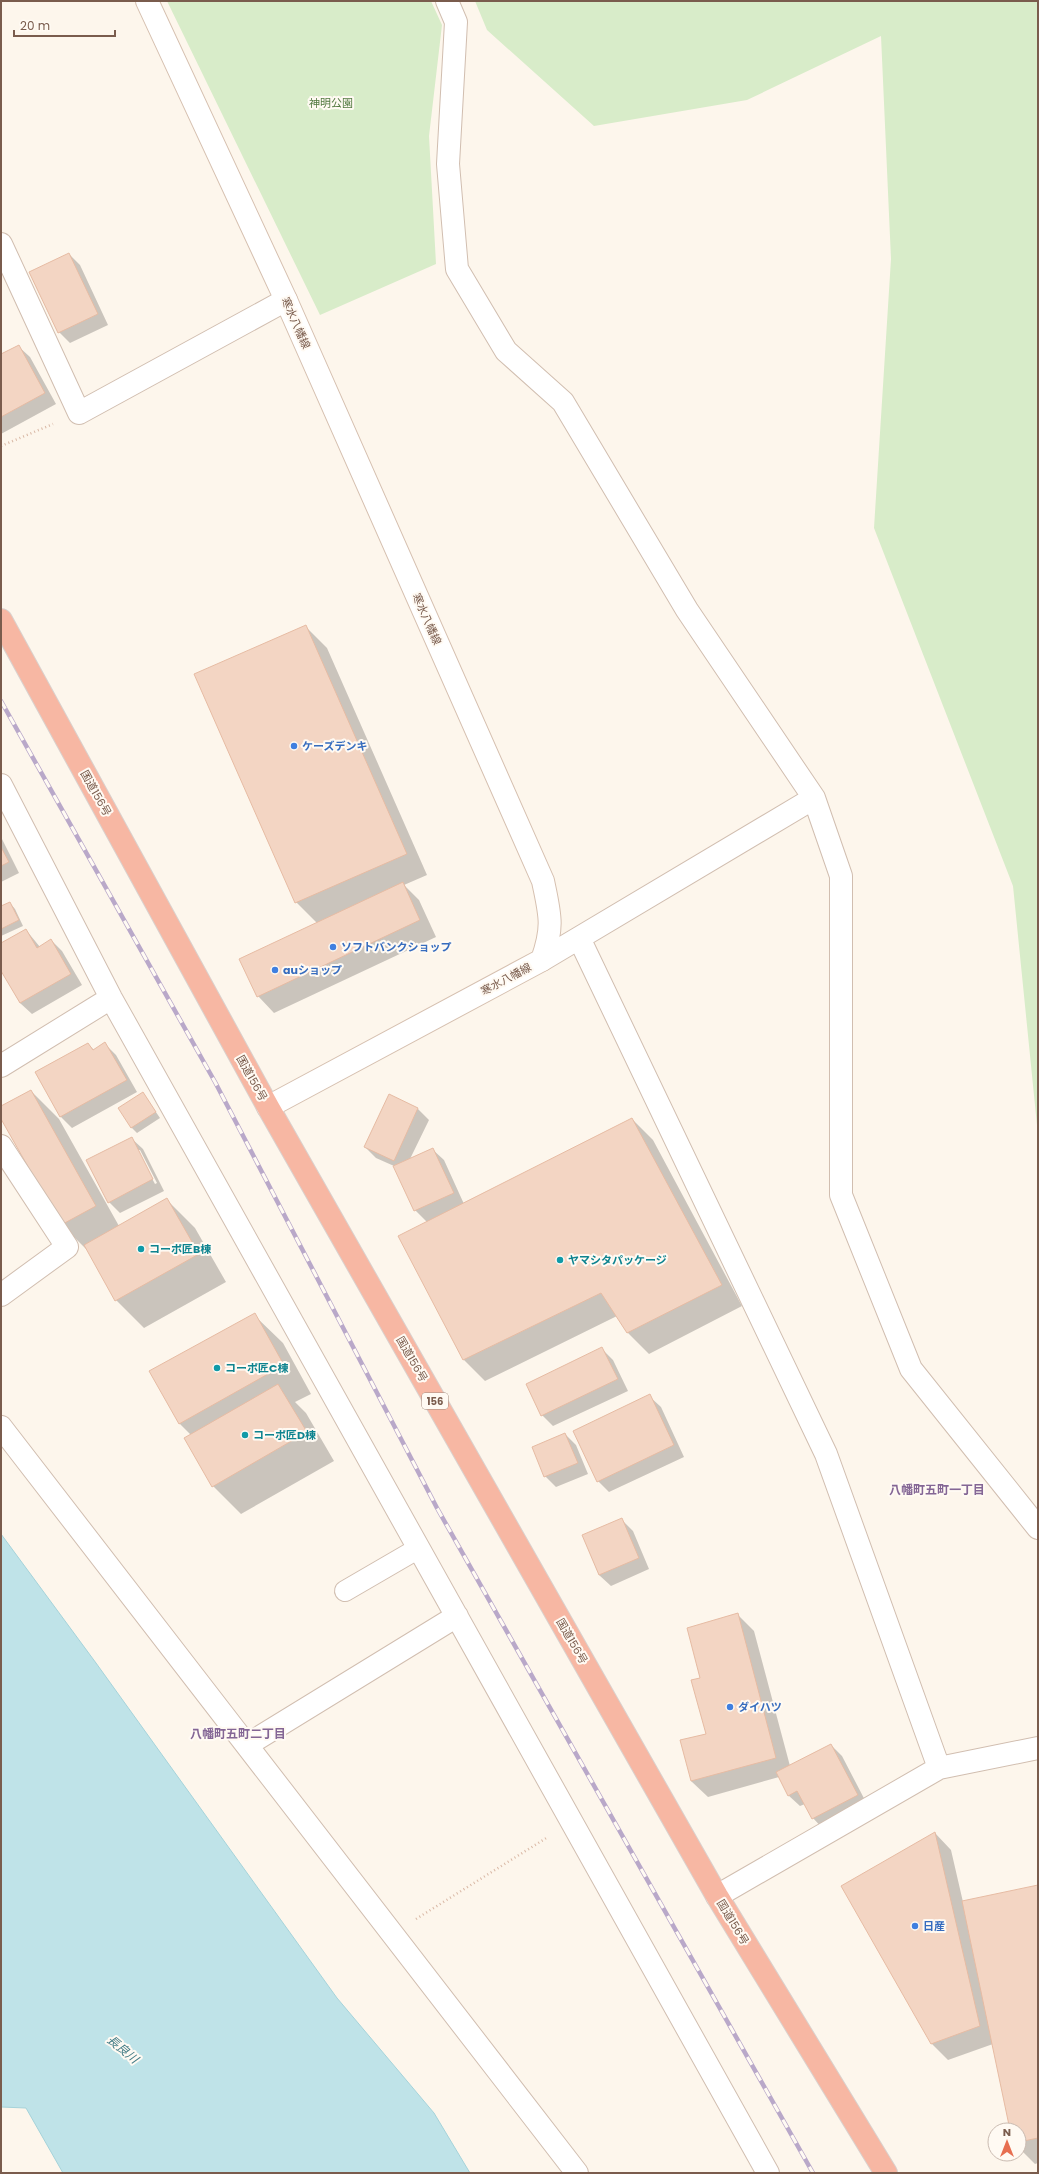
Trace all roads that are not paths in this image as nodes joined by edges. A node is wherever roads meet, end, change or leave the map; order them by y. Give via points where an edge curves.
1 (147, 1) edge
2 (447, 1) edge
3 (1, 244) edge
4 (286, 300) junction
5 (1, 620) edge
6 (1, 785) edge
7 (814, 798) junction
8 (579, 938) junction
9 (542, 960) junction
10 (111, 998) junction
11 (1, 1066) edge
12 (268, 1107) junction
13 (1, 1146) edge
14 (1, 1295) edge
15 (1, 1427) edge
16 (1034, 1517) edge
17 (419, 1548) junction
18 (345, 1590) dead end
19 (457, 1616) junction
20 (247, 1745) junction
21 (1038, 1748) edge
22 (939, 1768) junction
23 (717, 1896) junction
24 (577, 2173) edge
25 (768, 2173) edge
26 (886, 2173) edge

1 - 4 street, 寒水八幡線
2 - 7 street via 456,22 448,164 457,269 506,351 562,402 687,610
3 - 4 street via 79,412
4 - 9 street, 寒水八幡線 via 543,881 550,938
5 - 12 highway, 国道156号 / 156
6 - 10 street
7 - 8 street
7 - 16 street via 841,876 841,1195 912,1369
8 - 9 street
8 - 22 street via 826,1454
9 - 12 street, 寒水八幡線
10 - 11 street
10 - 17 street
12 - 23 highway, 国道156号 / 156
13 - 14 street via 67,1247
15 - 20 street
17 - 18 lane
17 - 19 street
19 - 20 street
19 - 25 street
20 - 24 street
21 - 22 street
22 - 23 street
23 - 26 highway, 国道156号 / 156

